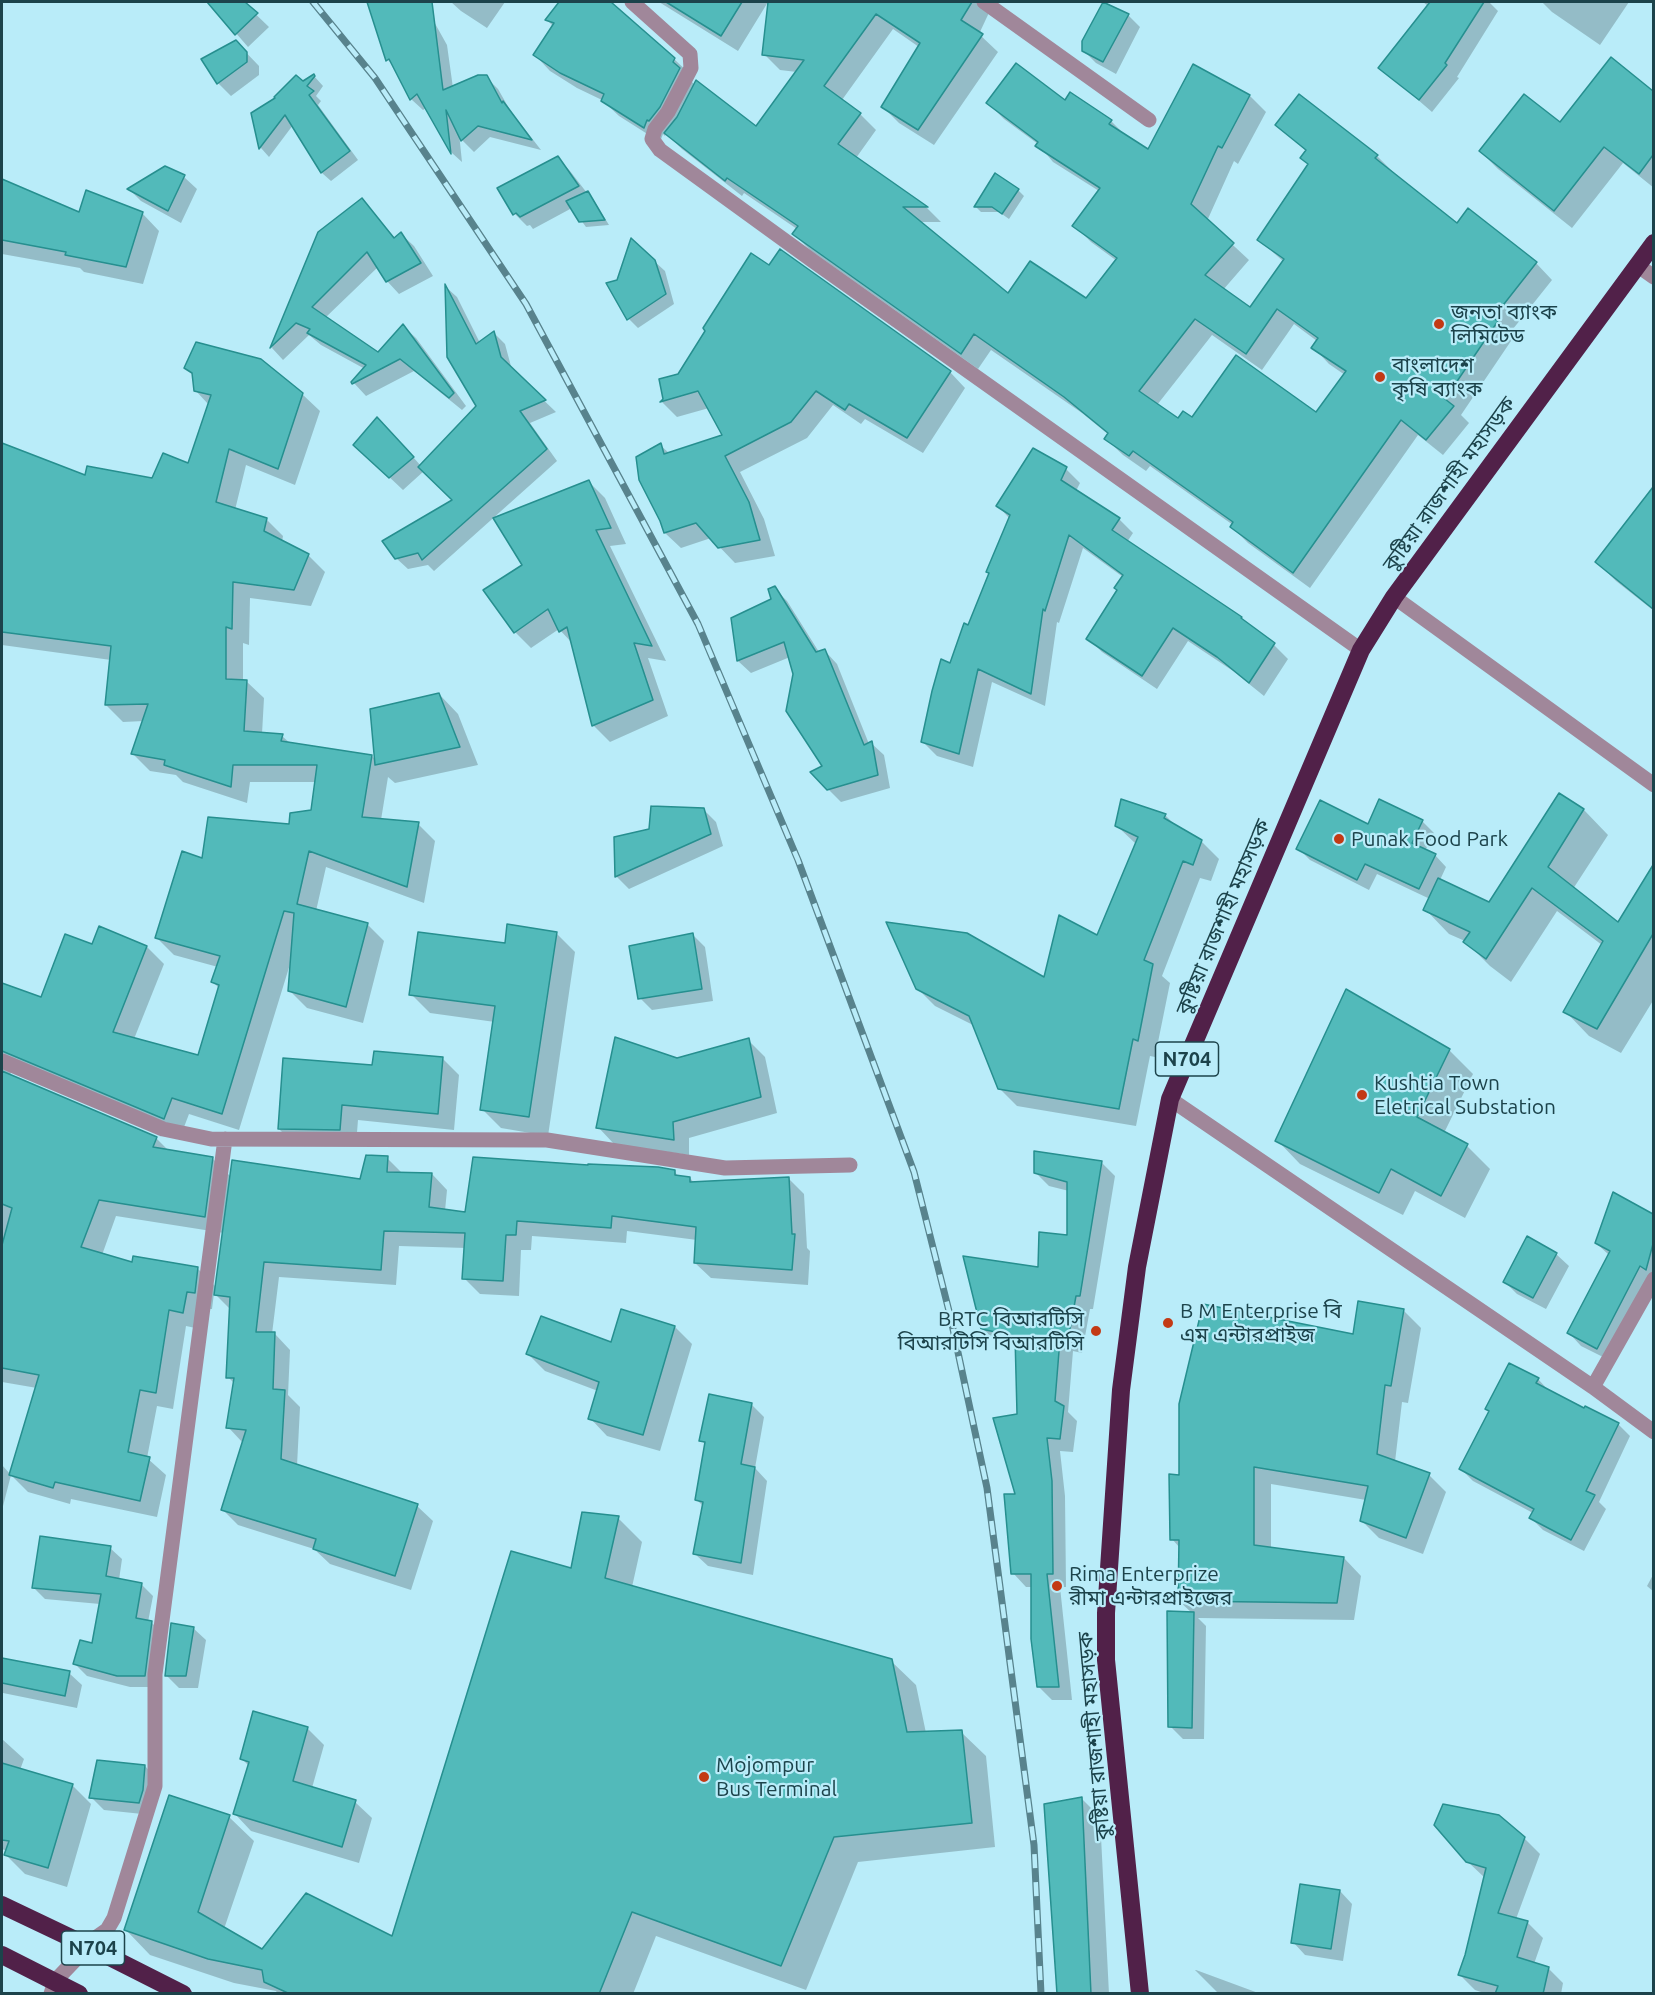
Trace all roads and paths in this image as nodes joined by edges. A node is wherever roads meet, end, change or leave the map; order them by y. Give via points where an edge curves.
1 (632, 2) edge
2 (984, 2) edge
3 (1149, 120) dead end
4 (1653, 243) edge
5 (1637, 265) junction
6 (1653, 277) edge
7 (1394, 597) junction
8 (1361, 650) junction
9 (1653, 785) edge
10 (2, 1062) edge
11 (1170, 1099) junction
12 (225, 1139) junction
13 (850, 1165) dead end
14 (1653, 1279) edge
15 (1593, 1387) junction
16 (1653, 1432) edge
17 (2, 1905) edge
18 (88, 1946) junction
19 (2, 1955) edge
20 (53, 1987) edge
21 (79, 1994) edge
22 (183, 1994) edge
23 (1140, 1994) edge

1 - 8 street via 690,54 691,68 655,129 652,139 660,150
2 - 3 street
4 - 5 highway, কুষ্টিয়া রাজশাহী মহাসড়ক / N704
5 - 6 street
5 - 7 highway, কুষ্টিয়া রাজশাহী মহাসড়ক / N704
7 - 8 highway, কুষ্টিয়া রাজশাহী মহাসড়ক / N704
7 - 9 street
8 - 11 highway, কুষ্টিয়া রাজশাহী মহাসড়ক / N704
10 - 12 street via 163,1129
11 - 15 street
11 - 23 highway, কুষ্টিয়া রাজশাহী মহাসড়ক / N704 via 1137,1266 1122,1379 1106,1613 1106,1660
12 - 13 street via 547,1140 725,1168
12 - 18 street via 155,1674 155,1786 114,1918 107,1930
14 - 15 street
15 - 16 street
17 - 18 highway, N704
18 - 20 street
18 - 22 highway, N704
19 - 20 highway, N704
20 - 21 highway, N704

